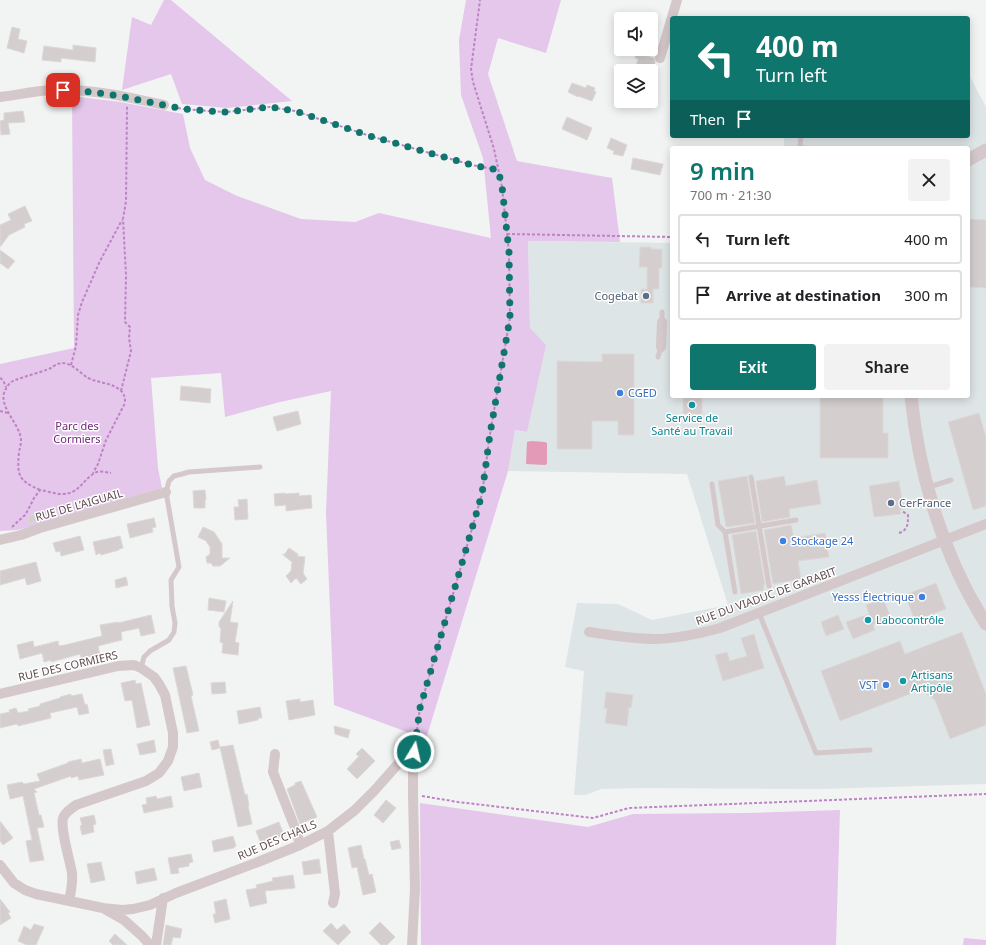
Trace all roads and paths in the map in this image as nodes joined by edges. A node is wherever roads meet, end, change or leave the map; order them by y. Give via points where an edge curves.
1 (480, 0) edge
2 (677, 0) edge
3 (672, 16) edge
4 (670, 24) edge
5 (660, 58) dead end
6 (0, 97) edge
7 (128, 97) junction
8 (164, 105) joint
9 (986, 150) edge
10 (970, 159) edge
11 (498, 170) junction
12 (123, 219) junction
13 (507, 234) junction
14 (670, 237) edge
15 (662, 317) dead end
16 (667, 334) edge
17 (661, 347) joint
18 (658, 357) dead end
19 (71, 365) junction
20 (0, 378) edge
21 (6, 387) junction
22 (121, 391) junction
23 (911, 398) edge
24 (0, 411) edge
25 (8, 413) junction
26 (260, 467) dead end
27 (111, 472) dead end
28 (93, 473) junction
29 (751, 477) dead end
30 (951, 480) dead end
31 (712, 484) dead end
32 (928, 487) junction
33 (40, 490) junction
34 (166, 492) junction
35 (902, 511) dead end
36 (796, 520) dead end
37 (986, 524) edge
38 (759, 526) junction
39 (9, 530) dead end
40 (725, 532) junction
41 (899, 533) dead end
42 (0, 540) edge
43 (944, 540) junction
44 (769, 586) dead end
45 (735, 592) dead end
46 (759, 613) junction
47 (986, 624) edge
48 (589, 632) dead end
49 (141, 668) junction
50 (0, 694) edge
51 (415, 738) joint
52 (870, 750) dead end
53 (414, 752) junction
54 (275, 754) dead end
55 (413, 794) junction
56 (986, 794) edge
57 (328, 831) junction
58 (300, 845) junction
59 (0, 865) edge
60 (163, 898) junction
61 (69, 901) junction
62 (333, 903) dead end
63 (103, 908) junction
64 (150, 945) edge
65 (156, 945) edge
66 (412, 945) edge

1 - 11 path via 471,69
2 - 3 street
4 - 5 street
6 - 7 street via 52,90 74,90
7 - 8 street
7 - 12 path via 126,201
8 - 11 path via 227,112 270,107 295,111 378,138
9 - 10 street
11 - 13 path
12 - 19 path via 100,261 82,302
12 - 22 path via 125,322 130,327 131,352
13 - 14 path
13 - 51 path via 510,318 482,494 420,708
15 - 16 street
16 - 17 street
17 - 18 lane
19 - 21 path via 58,364 13,381
19 - 22 path via 89,378 110,384
20 - 21 path
21 - 25 path via 2,402
22 - 28 path via 125,403
23 - 32 street
24 - 25 path
25 - 33 path via 20,435 18,471 21,478
26 - 34 lane via 189,472 174,476 169,481
27 - 28 path
28 - 33 path via 71,493
29 - 38 lane
30 - 32 lane
31 - 40 lane via 718,525
32 - 43 street
33 - 39 path via 25,514
34 - 42 street, RUE DE L’AIGUAIL
34 - 49 lane via 179,567 171,580 174,632 169,640 144,657
35 - 41 path via 908,515 908,523
36 - 38 lane
37 - 43 street, RUE DU VIADUC DE GARABIT
38 - 40 lane
38 - 44 lane
40 - 45 lane
43 - 46 street, RUE DU VIADUC DE GARABIT
43 - 47 street via 965,588
46 - 48 street, RUE DU VIADUC DE GARABIT via 697,635 674,638 635,638
46 - 52 lane via 816,753
49 - 50 street, RUE DES CORMIERS via 134,665 118,666
49 - 61 street via 154,677 165,695 173,733 171,754 159,773 146,781 68,810 63,818 62,828 72,874
51 - 53 street
53 - 55 street
53 - 57 street, RUE DES CHAILS via 398,764 355,810
54 - 58 street via 273,772
55 - 56 path via 593,818 629,808
55 - 66 street via 415,889
57 - 58 street, RUE DES CHAILS
57 - 62 street via 335,894
58 - 60 street, RUE DES CHAILS
59 - 61 street via 14,883 25,890
60 - 63 street, RUE DES CHAILS via 150,905 133,909
60 - 65 street
61 - 63 street
63 - 64 street via 124,920

